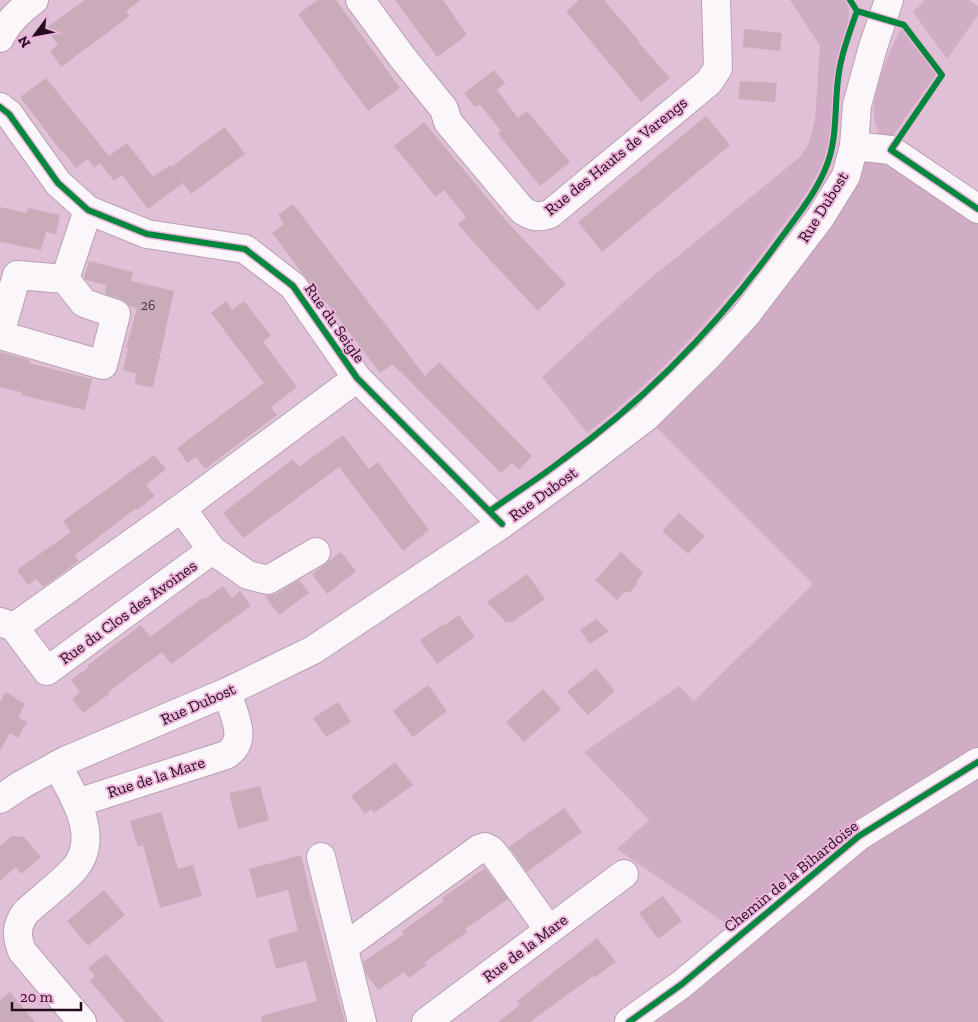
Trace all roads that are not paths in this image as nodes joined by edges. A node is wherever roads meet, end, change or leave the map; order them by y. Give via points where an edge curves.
1 (34, 0) edge
2 (360, 0) edge
3 (716, 0) edge
4 (890, 0) edge
5 (0, 38) edge
6 (0, 107) edge
7 (854, 146) junction
8 (978, 209) edge
9 (88, 210) junction
10 (65, 279) junction
11 (0, 334) edge
12 (357, 378) junction
13 (182, 509) junction
14 (502, 524) junction
15 (212, 550) junction
16 (316, 552) dead end
17 (7, 624) edge
18 (226, 692) junction
19 (978, 762) edge
20 (57, 765) junction
21 (0, 799) edge
22 (77, 804) junction
23 (321, 857) dead end
24 (624, 874) dead end
25 (549, 930) junction
26 (344, 947) junction
27 (82, 1022) edge
28 (362, 1022) edge
29 (426, 1022) edge
30 (629, 1022) edge

1 - 5 street via 19,12
2 - 3 street, Rue des Hauts de Varengs via 444,109 448,122 522,210 530,216 540,217 550,214 709,82 718,68
4 - 7 street, Rue Dubost via 857,105
6 - 9 street, Rue du Seigle via 9,114 58,183
7 - 8 street via 890,150
7 - 14 street, Rue Dubost via 846,176 820,218 746,315 709,356 646,417
9 - 10 street
9 - 12 street, Rue du Seigle via 147,234 245,249 293,286
10 - 11 street via 17,275
10 - 11 street via 84,303 116,314 103,365
12 - 13 street, Rue du Clos des Avoines
12 - 14 street, Rue du Seigle
13 - 15 street, Rue du Clos des Avoines
13 - 17 street, Rue du Clos des Avoines
14 - 18 street, Rue Dubost via 313,650
15 - 16 street via 248,575 268,580
15 - 17 street, Rue du Clos des Avoines via 47,672
18 - 20 street, Rue Dubost
18 - 22 street, Rue de la Mare via 240,735 233,750
19 - 30 street, Chemin de la Bihardoise via 858,836 682,984
20 - 21 street, Rue Dubost
20 - 22 street
22 - 27 street via 86,835 80,861 26,912 17,929 22,951
23 - 26 street
24 - 25 street, Rue de la Mare
25 - 26 street via 491,850 485,847
25 - 29 street, Rue de la Mare
26 - 28 street

